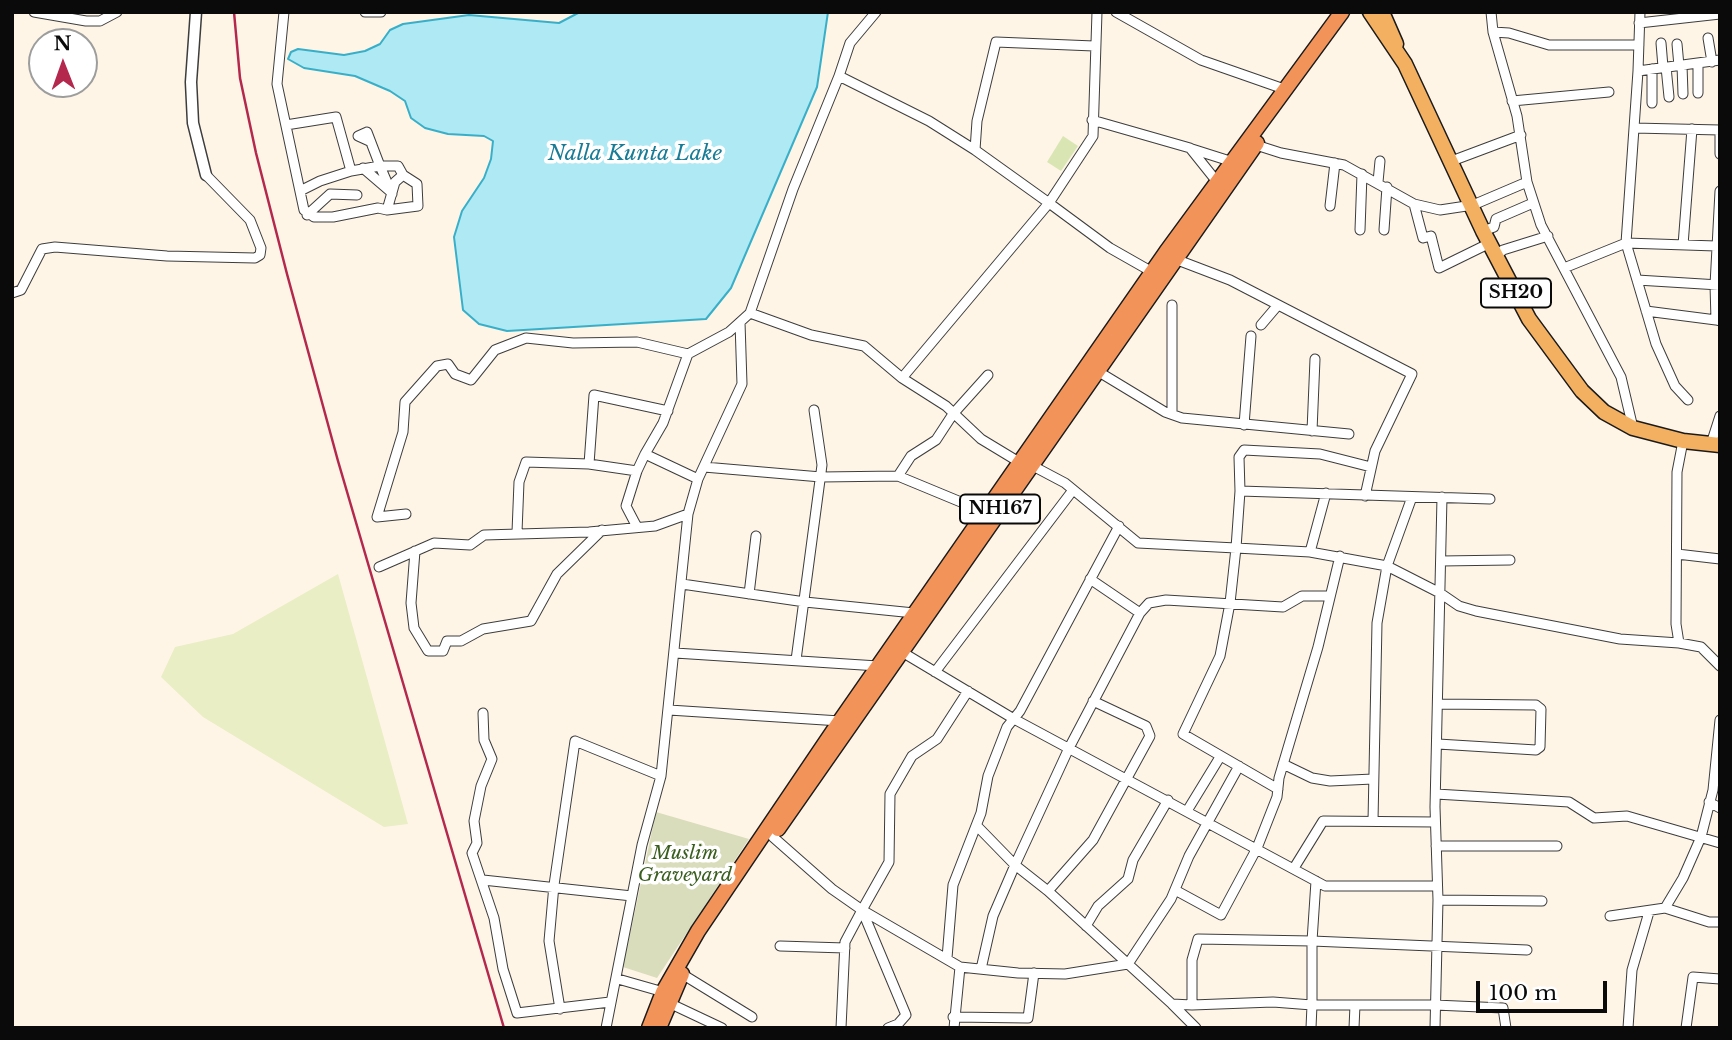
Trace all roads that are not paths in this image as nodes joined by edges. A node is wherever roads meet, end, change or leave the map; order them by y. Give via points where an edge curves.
1 (34, 12) edge
2 (117, 12) edge
3 (196, 12) edge
4 (284, 12) edge
5 (365, 12) edge
6 (381, 12) edge
7 (876, 12) edge
8 (1097, 12) edge
9 (1116, 12) edge
10 (1342, 12) edge
11 (1352, 12) edge
12 (1370, 12) edge
13 (1382, 12) edge
14 (1491, 12) edge
15 (1640, 12) edge
16 (1720, 14) edge
17 (1639, 23) junction
18 (1493, 32) junction
19 (1708, 38) dead end
20 (1661, 43) dead end
21 (1677, 44) dead end
22 (1639, 45) junction
23 (1094, 46) junction
24 (1397, 49) junction
25 (1716, 61) edge
26 (1698, 64) junction
27 (1681, 65) junction
28 (1665, 67) junction
29 (1652, 69) junction
30 (1638, 71) junction
31 (839, 76) junction
32 (1284, 89) junction
33 (1609, 92) dead end
34 (1698, 93) dead end
35 (1683, 94) dead end
36 (1669, 97) dead end
37 (1512, 102) junction
38 (1652, 103) dead end
39 (1092, 120) junction
40 (286, 125) junction
41 (1634, 128) junction
42 (1692, 129) junction
43 (1720, 130) edge
44 (1521, 135) junction
45 (369, 141) dead end
46 (1256, 145) junction
47 (1190, 148) junction
48 (975, 150) junction
49 (1720, 154) edge
50 (1380, 161) dead end
51 (1233, 162) junction
52 (1449, 162) junction
53 (1335, 163) junction
54 (380, 166) junction
55 (363, 168) junction
56 (351, 171) junction
57 (1362, 174) junction
58 (206, 175) joint
59 (402, 175) junction
60 (1527, 182) junction
61 (1218, 183) junction
62 (1382, 185) junction
63 (300, 191) junction
64 (1720, 191) edge
65 (392, 194) junction
66 (357, 195) dead end
67 (1049, 203) junction
68 (1534, 203) junction
69 (1414, 204) junction
70 (1473, 205) junction
71 (1330, 206) dead end
72 (387, 210) junction
73 (307, 215) junction
74 (1718, 225) edge
75 (1360, 230) dead end
76 (1384, 230) dead end
77 (1548, 236) junction
78 (1490, 243) junction
79 (1626, 243) junction
80 (1683, 245) junction
81 (1716, 246) junction
82 (1175, 259) junction
83 (1564, 268) junction
84 (1157, 275) junction
85 (1637, 280) junction
86 (1717, 285) edge
87 (12, 293) edge
88 (1278, 304) junction
89 (1172, 305) dead end
90 (1646, 311) junction
91 (750, 313) junction
92 (1718, 321) edge
93 (740, 322) junction
94 (1261, 325) dead end
95 (1251, 336) dead end
96 (688, 354) junction
97 (1315, 359) dead end
98 (1099, 372) junction
99 (988, 374) dead end
100 (902, 378) junction
101 (1688, 400) dead end
102 (814, 410) dead end
103 (668, 411) junction
104 (953, 414) junction
105 (1172, 414) junction
106 (1720, 416) edge
107 (1244, 425) junction
108 (1633, 428) junction
109 (1312, 431) junction
110 (1349, 434) dead end
111 (1683, 441) junction
112 (1716, 445) edge
113 (645, 454) junction
114 (589, 464) junction
115 (1025, 464) junction
116 (704, 467) junction
117 (1371, 467) junction
118 (637, 471) junction
119 (898, 475) junction
120 (821, 477) junction
121 (698, 479) junction
122 (1073, 490) junction
123 (1240, 491) junction
124 (1326, 493) junction
125 (1365, 496) junction
126 (1412, 496) junction
127 (1442, 497) junction
128 (1490, 499) dead end
129 (985, 512) junction
130 (406, 514) dead end
131 (688, 514) junction
132 (1119, 526) junction
133 (637, 527) junction
134 (601, 530) junction
135 (517, 532) junction
136 (756, 536) dead end
137 (1236, 548) junction
138 (415, 551) junction
139 (1310, 552) junction
140 (1677, 554) junction
141 (1340, 556) junction
142 (1720, 559) edge
143 (1510, 560) dead end
144 (1441, 561) junction
145 (1387, 566) junction
146 (379, 567) dead end
147 (1090, 579) junction
148 (682, 584) junction
149 (1440, 593) junction
150 (749, 594) junction
151 (1329, 596) junction
152 (805, 602) junction
153 (1230, 603) junction
154 (914, 613) junction
155 (1140, 613) junction
156 (1679, 642) junction
157 (902, 652) junction
158 (676, 653) junction
159 (796, 660) junction
160 (878, 666) junction
161 (1720, 666) edge
162 (935, 671) junction
163 (968, 691) junction
164 (1093, 701) junction
165 (1439, 704) junction
166 (669, 710) junction
167 (483, 713) dead end
168 (1014, 719) junction
169 (1720, 720) edge
170 (840, 721) junction
171 (1438, 744) junction
172 (1069, 748) junction
173 (1220, 757) junction
174 (1283, 764) junction
175 (1239, 766) junction
176 (661, 776) junction
177 (1127, 779) junction
178 (1373, 779) junction
179 (1278, 789) junction
180 (1716, 791) edge
181 (1436, 794) junction
182 (1168, 800) junction
183 (1709, 802) junction
184 (1720, 808) edge
185 (1187, 811) junction
186 (1373, 821) junction
187 (1436, 822) junction
188 (1207, 823) junction
189 (977, 826) junction
190 (773, 837) junction
191 (1701, 837) junction
192 (1720, 843) edge
193 (1436, 846) junction
194 (1557, 846) dead end
195 (1257, 848) junction
196 (1015, 865) junction
197 (1294, 868) junction
198 (483, 880) junction
199 (1316, 881) junction
200 (554, 885) junction
201 (1436, 886) junction
202 (1175, 890) junction
203 (1048, 891) junction
204 (632, 896) junction
205 (1438, 900) junction
206 (1542, 901) dead end
207 (1665, 908) junction
208 (862, 910) junction
209 (1649, 912) junction
210 (1610, 916) dead end
211 (1720, 922) edge
212 (1086, 926) junction
213 (1312, 941) junction
214 (1436, 944) junction
215 (780, 946) dead end
216 (845, 948) junction
217 (1527, 950) dead end
218 (947, 958) junction
219 (1128, 964) junction
220 (960, 967) junction
221 (981, 969) junction
222 (682, 974) junction
223 (1034, 974) junction
224 (618, 979) junction
225 (1720, 979) edge
226 (668, 997) junction
227 (610, 1002) junction
228 (1172, 1004) junction
229 (1192, 1005) junction
230 (1312, 1005) junction
231 (1355, 1005) junction
232 (1435, 1005) junction
233 (560, 1009) junction
234 (906, 1015) junction
235 (752, 1017) dead end
236 (953, 1017) junction
237 (606, 1028) edge
238 (649, 1028) edge
239 (659, 1028) edge
240 (722, 1028) edge
241 (841, 1028) edge
242 (888, 1028) edge
243 (909, 1028) edge
244 (954, 1028) edge
245 (1196, 1028) edge
246 (1311, 1028) edge
247 (1354, 1028) edge
248 (1435, 1028) edge
249 (1506, 1028) edge
250 (1628, 1028) edge
251 (1686, 1028) edge

1 - 2 street via 100,21
3 - 58 street via 193,123
4 - 40 street via 277,85
5 - 6 street
7 - 31 street via 850,43
8 - 23 street
9 - 32 street via 1201,60
10 - 32 highway, NH167
11 - 46 highway, NH167
12 - 24 main road, SH20
13 - 24 main road, SH20
14 - 18 street
15 - 17 street
16 - 17 street
17 - 22 street
18 - 22 street via 1549,46
18 - 37 street
19 - 25 street
20 - 28 street
21 - 27 street
22 - 30 street
23 - 39 street
23 - 48 street via 996,42 977,121
24 - 52 main road, SH20
25 - 26 street
26 - 27 street
26 - 34 street
27 - 28 street
27 - 35 street
28 - 29 street
28 - 36 street
29 - 30 street
29 - 38 street
30 - 41 street
31 - 48 street
31 - 91 street
32 - 51 highway, NH167
33 - 37 street
37 - 44 street
39 - 47 street
39 - 67 street via 1093,136
40 - 56 street via 336,117
40 - 63 street
41 - 42 street
41 - 79 street
42 - 43 street
42 - 80 street
43 - 49 street
44 - 52 street
44 - 60 street
45 - 54 street
46 - 53 street
46 - 82 highway, NH167
47 - 51 street
47 - 61 street
48 - 67 street
50 - 62 street
51 - 61 highway, NH167
52 - 70 main road, SH20
53 - 57 street
53 - 71 street
54 - 55 street
54 - 59 street via 398,166
54 - 65 street
55 - 56 street
55 - 65 street
56 - 63 street
57 - 62 street
57 - 75 street
58 - 87 street via 250,220 260,255 167,256 55,247 42,249 21,290
59 - 65 street
59 - 72 street via 417,184 418,206
60 - 68 street
60 - 70 street
61 - 84 highway, NH167
62 - 69 street
62 - 76 street
63 - 73 street
64 - 74 street
65 - 72 street
66 - 73 street via 330,194
67 - 84 street via 1110,248
67 - 100 street
68 - 77 street
68 - 78 street via 1496,219
69 - 70 street via 1440,211
69 - 78 street via 1423,238 1430,236 1439,268
70 - 78 main road, SH20
72 - 73 street via 333,217
74 - 81 street
77 - 78 street via 1503,250
77 - 83 street
78 - 108 main road, SH20 via 1536,329 1582,391 1604,412
79 - 80 street
79 - 83 street
79 - 85 street
80 - 81 street
81 - 86 street
82 - 84 highway, NH167
82 - 88 street
83 - 108 street via 1621,377
84 - 98 highway, NH167
84 - 115 highway, NH167
85 - 86 street
85 - 90 street
86 - 92 street
88 - 94 street
88 - 117 street via 1412,374
89 - 105 street
90 - 92 street
90 - 101 street via 1668,373
91 - 93 street
91 - 100 street via 811,335 864,346
93 - 96 street
93 - 116 street via 741,384
95 - 107 street
96 - 103 street
96 - 130 street via 637,342 526,338 495,350 471,380 456,374 448,364 437,366 405,402 403,432 377,517
97 - 109 street
98 - 105 street
98 - 115 highway, NH167
99 - 104 street
100 - 104 street
102 - 120 street
103 - 113 street
103 - 114 street via 594,395
104 - 115 street via 981,439
104 - 119 street via 936,440 911,456
105 - 107 street
106 - 112 street
107 - 109 street
108 - 111 main road, SH20
109 - 110 street
111 - 112 main road, SH20
111 - 140 street via 1677,472
113 - 118 street
113 - 121 street
114 - 118 street
114 - 135 street via 526,462 519,482
115 - 122 street
115 - 129 highway, NH167
115 - 157 highway, NH167
116 - 120 street
116 - 121 street
117 - 123 street via 1320,454 1244,450 1239,457
117 - 125 street
118 - 133 street via 626,506
119 - 120 street
119 - 129 street
120 - 152 street
121 - 131 street
122 - 132 street
122 - 162 street
123 - 124 street
123 - 137 street
124 - 125 street
124 - 139 street
125 - 126 street
126 - 127 street
126 - 145 street
127 - 128 street
127 - 144 street
129 - 154 highway, NH167
131 - 133 street
131 - 148 street
132 - 137 street via 1138,543
132 - 147 street
133 - 134 street
134 - 135 street
134 - 138 street via 557,574 531,621 447,641 443,651 428,651 414,628
135 - 138 street via 484,535 470,545 435,543
136 - 150 street
137 - 139 street
137 - 153 street
138 - 146 street
139 - 141 street
140 - 142 street
140 - 156 street
141 - 145 street
141 - 151 street
143 - 144 street
144 - 149 street
145 - 149 street
145 - 178 street via 1377,623
147 - 155 street
147 - 168 street
148 - 150 street
148 - 158 street
149 - 156 street via 1476,611 1620,639
149 - 165 street
150 - 152 street
151 - 153 street via 1302,596 1283,607
151 - 174 street
152 - 154 street
152 - 159 street
153 - 155 street via 1166,600 1149,603
153 - 173 street via 1220,656 1183,734
154 - 160 highway, NH167
155 - 164 street
156 - 161 street via 1701,647
157 - 162 street
157 - 190 highway, NH167
158 - 159 street
158 - 166 street
159 - 160 street
160 - 170 highway, NH167
162 - 163 street
163 - 168 street
163 - 208 street via 937,740 912,756 890,794 889,862
164 - 172 street
164 - 177 street via 1150,730
165 - 171 street
165 - 171 street via 1539,706 1540,747
166 - 170 street
166 - 176 street
167 - 198 street via 484,740 492,759 481,786 474,821 477,843 472,853
168 - 172 street
168 - 189 street via 988,776
169 - 180 street
170 - 226 highway, NH167 via 698,931
171 - 181 street
172 - 177 street
172 - 196 street
173 - 175 street
173 - 185 street
174 - 178 street via 1330,781
174 - 179 street
175 - 179 street
175 - 188 street
176 - 200 street via 575,741
176 - 204 street
177 - 182 street
177 - 203 street via 1093,840
178 - 186 street
179 - 195 street
180 - 183 street
181 - 187 street
181 - 191 street via 1558,800 1594,818 1627,816
182 - 185 street
182 - 212 street via 1133,860 1128,879 1098,906
183 - 184 street
183 - 191 street
185 - 188 street
186 - 187 street
186 - 197 street via 1323,821
187 - 193 street
188 - 195 street
188 - 202 street
189 - 196 street
189 - 218 street via 953,885
190 - 208 street
190 - 222 highway, NH167
191 - 192 street
191 - 207 street
193 - 194 street
193 - 201 street
195 - 197 street
195 - 202 street via 1221,915
196 - 203 street
196 - 221 street via 993,916
197 - 199 street
198 - 200 street
198 - 233 street via 517,1013
199 - 201 street via 1325,886
199 - 213 street
200 - 204 street
200 - 233 street via 549,941
201 - 205 street
202 - 219 street
203 - 212 street
204 - 224 street
205 - 206 street
205 - 214 street
207 - 209 street
207 - 211 street
208 - 216 street
208 - 218 street
208 - 234 street
209 - 210 street
209 - 250 street via 1632,970
212 - 219 street
213 - 214 street
213 - 229 street via 1198,939 1192,960
213 - 230 street
214 - 217 street
214 - 232 street
215 - 216 street
216 - 241 street
218 - 220 street
219 - 223 street
219 - 228 street
220 - 221 street
220 - 236 street
221 - 223 street
222 - 226 highway, NH167
222 - 235 street
223 - 236 street via 1028,1018
224 - 226 street
224 - 227 street
225 - 251 street via 1693,977
226 - 238 highway, NH167
226 - 239 highway, NH167
226 - 240 street
227 - 233 street
227 - 237 street
228 - 229 street
228 - 245 street
229 - 230 street
230 - 231 street
230 - 246 street
231 - 232 street
231 - 247 street
232 - 248 street
232 - 249 street via 1503,1008
234 - 242 street
234 - 243 street
236 - 244 street

